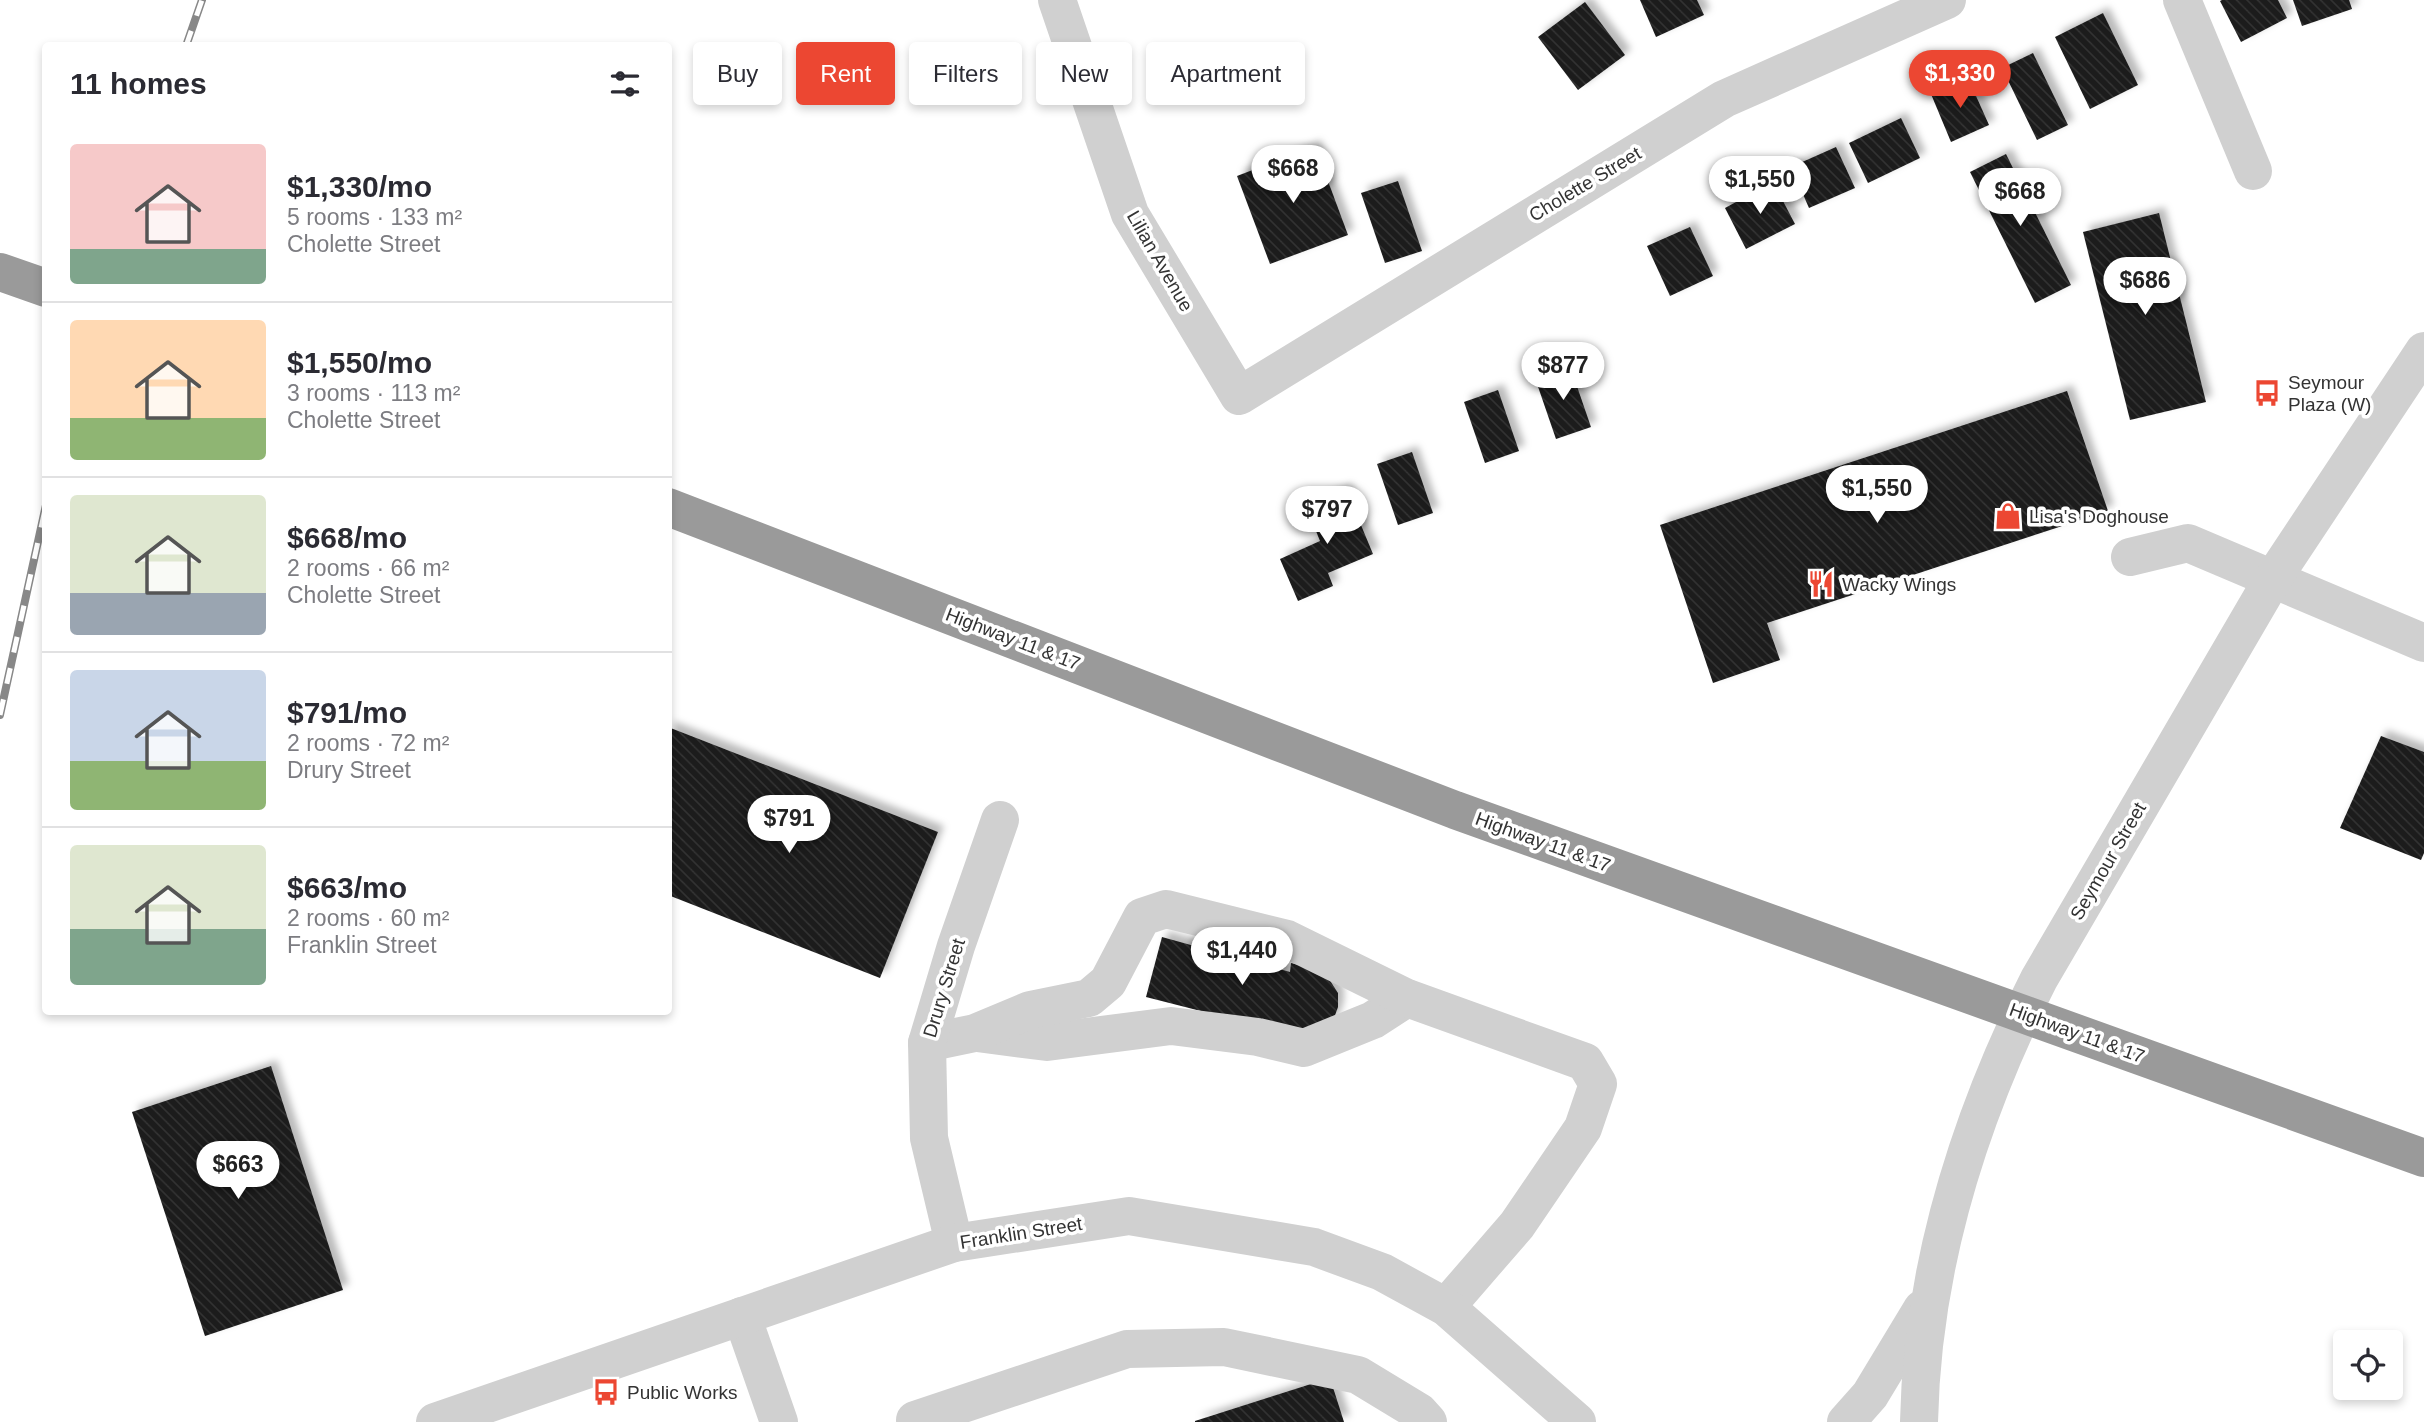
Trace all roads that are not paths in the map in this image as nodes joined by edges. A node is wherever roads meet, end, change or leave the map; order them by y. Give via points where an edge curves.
1 (1056, 0) edge
2 (1947, 0) edge
3 (2182, 0) edge
4 (2253, 171) dead end
5 (0, 272) edge
6 (42, 287) edge
7 (2424, 351) edge
8 (1239, 396) joint
9 (672, 509) edge
10 (2130, 557) dead end
11 (2272, 580) junction
12 (2424, 643) edge
13 (1000, 820) dead end
14 (1406, 998) junction
15 (2022, 1013) junction
16 (975, 1033) junction
17 (927, 1042) junction
18 (2424, 1158) edge
19 (954, 1243) junction
20 (1929, 1298) junction
21 (1446, 1307) junction
22 (743, 1316) junction
23 (435, 1422) edge
24 (779, 1422) edge
25 (916, 1422) edge
26 (1428, 1422) edge
27 (1577, 1422) edge
28 (1846, 1422) edge
29 (1919, 1422) edge

1 - 8 street, Lilian Avenue via 1130,214
2 - 8 street, Cholette Street via 1724,99
3 - 4 street
5 - 6 highway
7 - 11 street, Seymour Street
9 - 15 highway, Highway 11 & 17 via 1455,810
10 - 11 street via 2188,543
11 - 12 street
11 - 15 street, Seymour Street
13 - 17 street, Drury Street
14 - 16 street via 1373,1020 1304,1048 1171,1026 1046,1042
14 - 16 street via 1287,939 1166,909 1142,917 1108,982 1089,998 1030,1010
14 - 21 street via 1585,1062 1598,1084 1583,1128 1539,1193
15 - 18 highway, Highway 11 & 17
15 - 20 street, Seymour Street via 1959,1172
16 - 17 street
17 - 19 street, Drury Street via 929,1138
19 - 21 street, Franklin Street via 1129,1216 1314,1247 1382,1272
19 - 22 street, Franklin Street
20 - 28 street via 1870,1395
20 - 29 street, Seymour Street
21 - 27 street, Franklin Street
22 - 23 street, Franklin Street
22 - 24 street
25 - 26 street via 1127,1349 1224,1347 1358,1375

